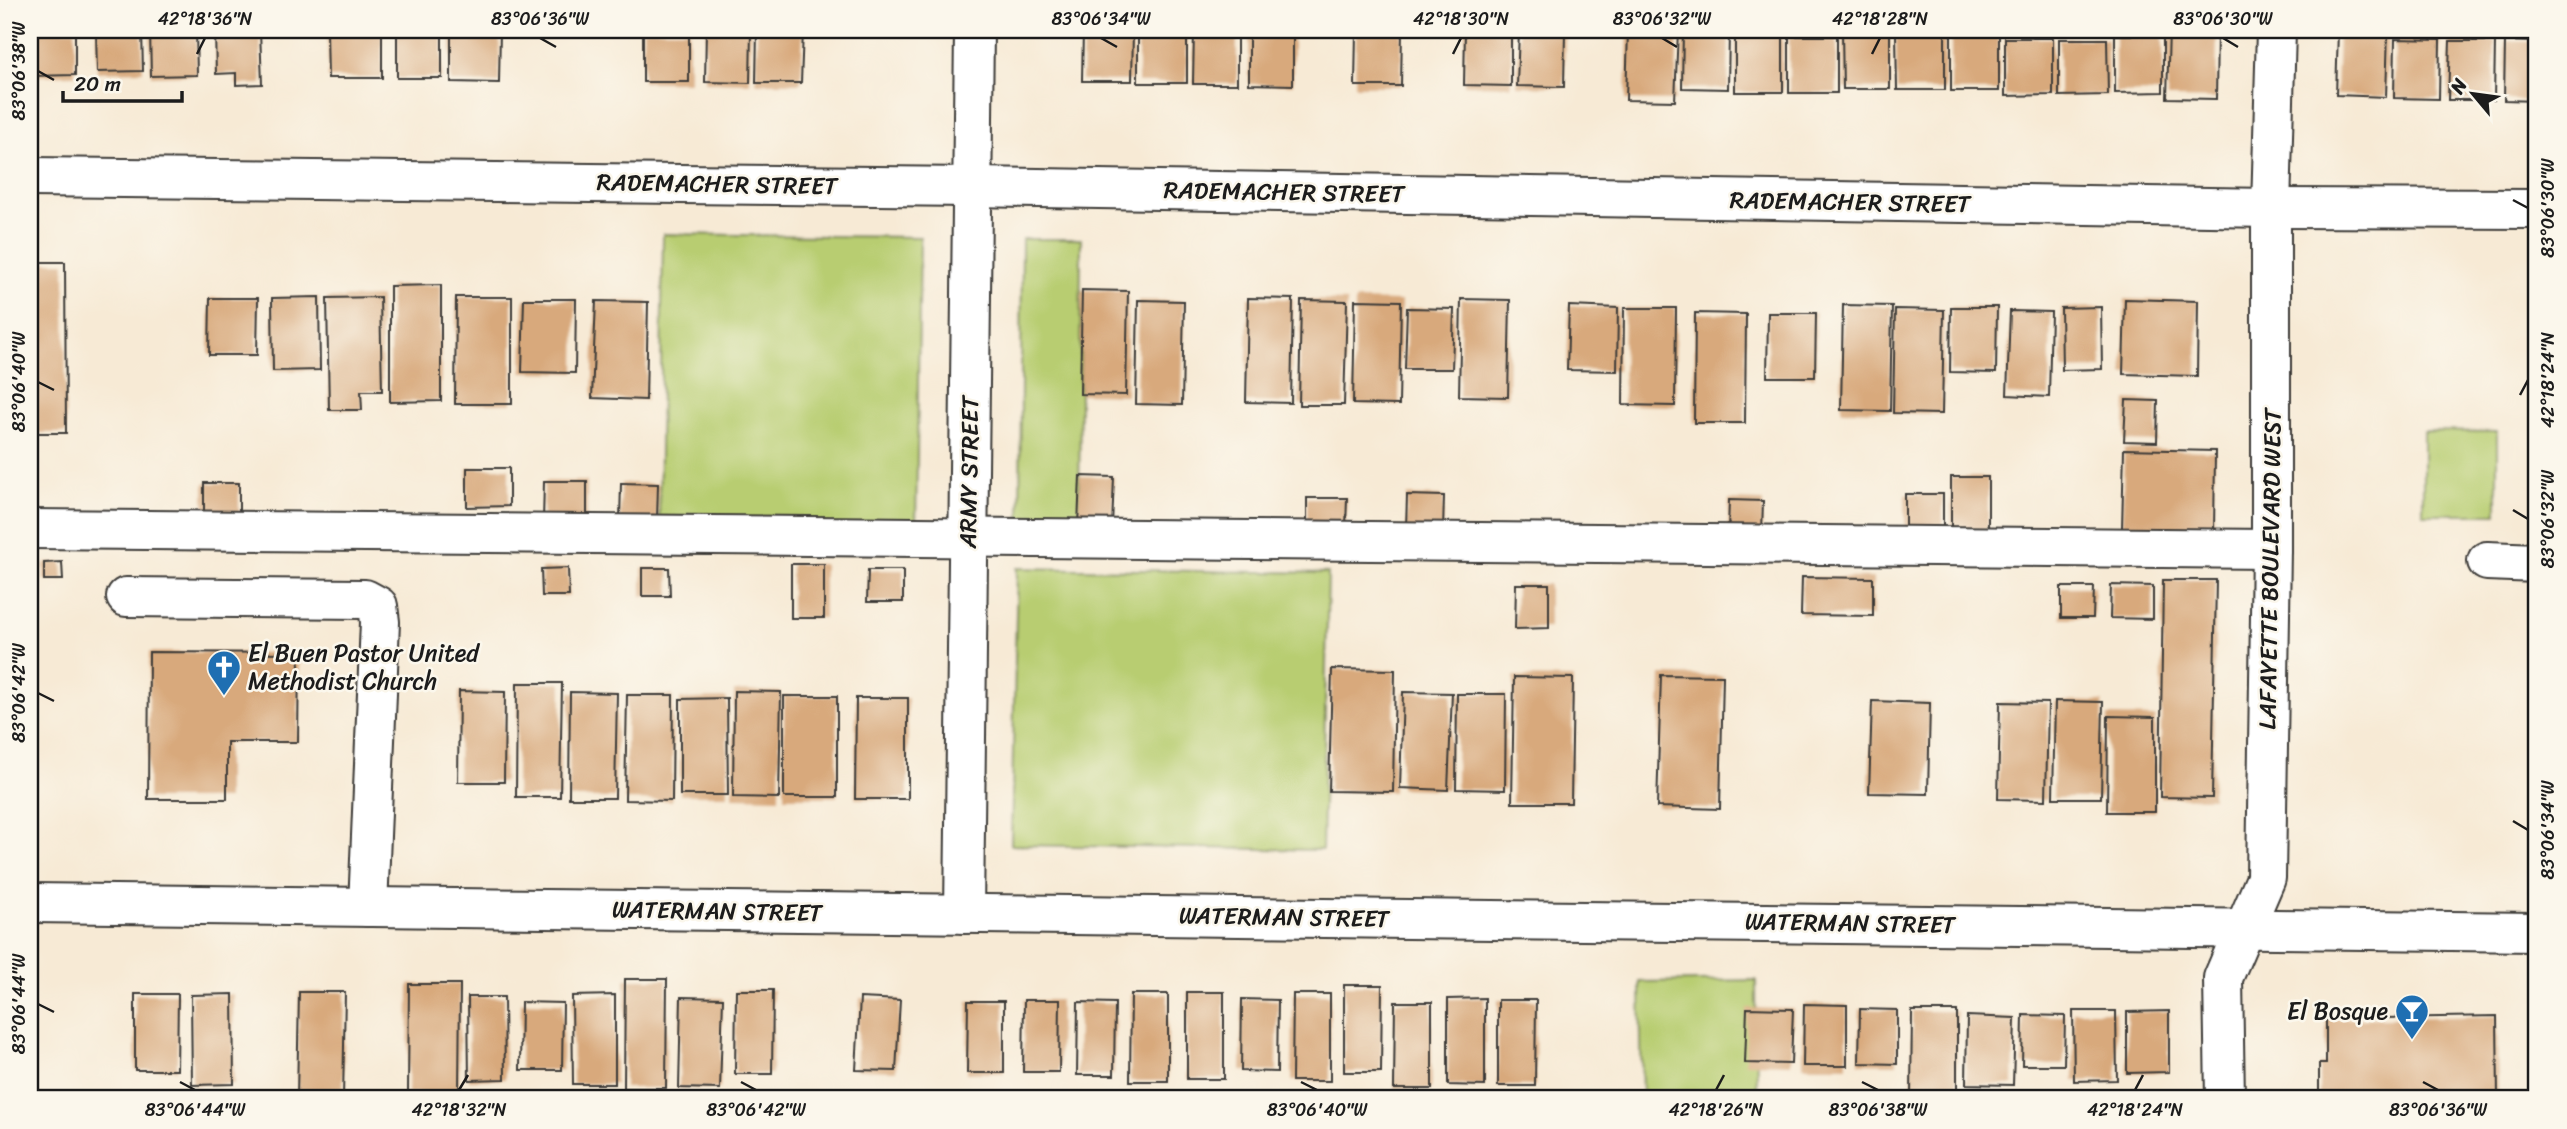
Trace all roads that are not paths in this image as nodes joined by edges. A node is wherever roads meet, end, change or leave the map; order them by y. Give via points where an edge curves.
1 (974, 30) edge
2 (2276, 30) edge
3 (30, 177) edge
4 (972, 187) junction
5 (2271, 208) junction
6 (2537, 209) edge
7 (30, 529) edge
8 (968, 538) junction
9 (2271, 549) junction
10 (2487, 561) dead end
11 (2537, 563) edge
12 (126, 597) dead end
13 (30, 903) edge
14 (368, 907) junction
15 (964, 914) junction
16 (2245, 928) junction
17 (2537, 934) edge
18 (2225, 1099) edge

1 - 4 street, ARMY STREET
2 - 5 street, LAFAYETTE BOULEVARD WEST
3 - 4 street, RADEMACHER STREET
4 - 5 street, RADEMACHER STREET
4 - 8 street, ARMY STREET
5 - 6 street, RADEMACHER STREET
5 - 9 street, LAFAYETTE BOULEVARD WEST
7 - 8 street
8 - 9 street
8 - 15 street, ARMY STREET
9 - 16 street, LAFAYETTE BOULEVARD WEST via 2266,878
10 - 11 street
12 - 14 street via 365,599 378,606
13 - 14 street, WATERMAN STREET
14 - 15 street, WATERMAN STREET
15 - 16 street, WATERMAN STREET
16 - 17 street, WATERMAN STREET
16 - 18 street, LAFAYETTE BOULEVARD WEST via 2223,978

